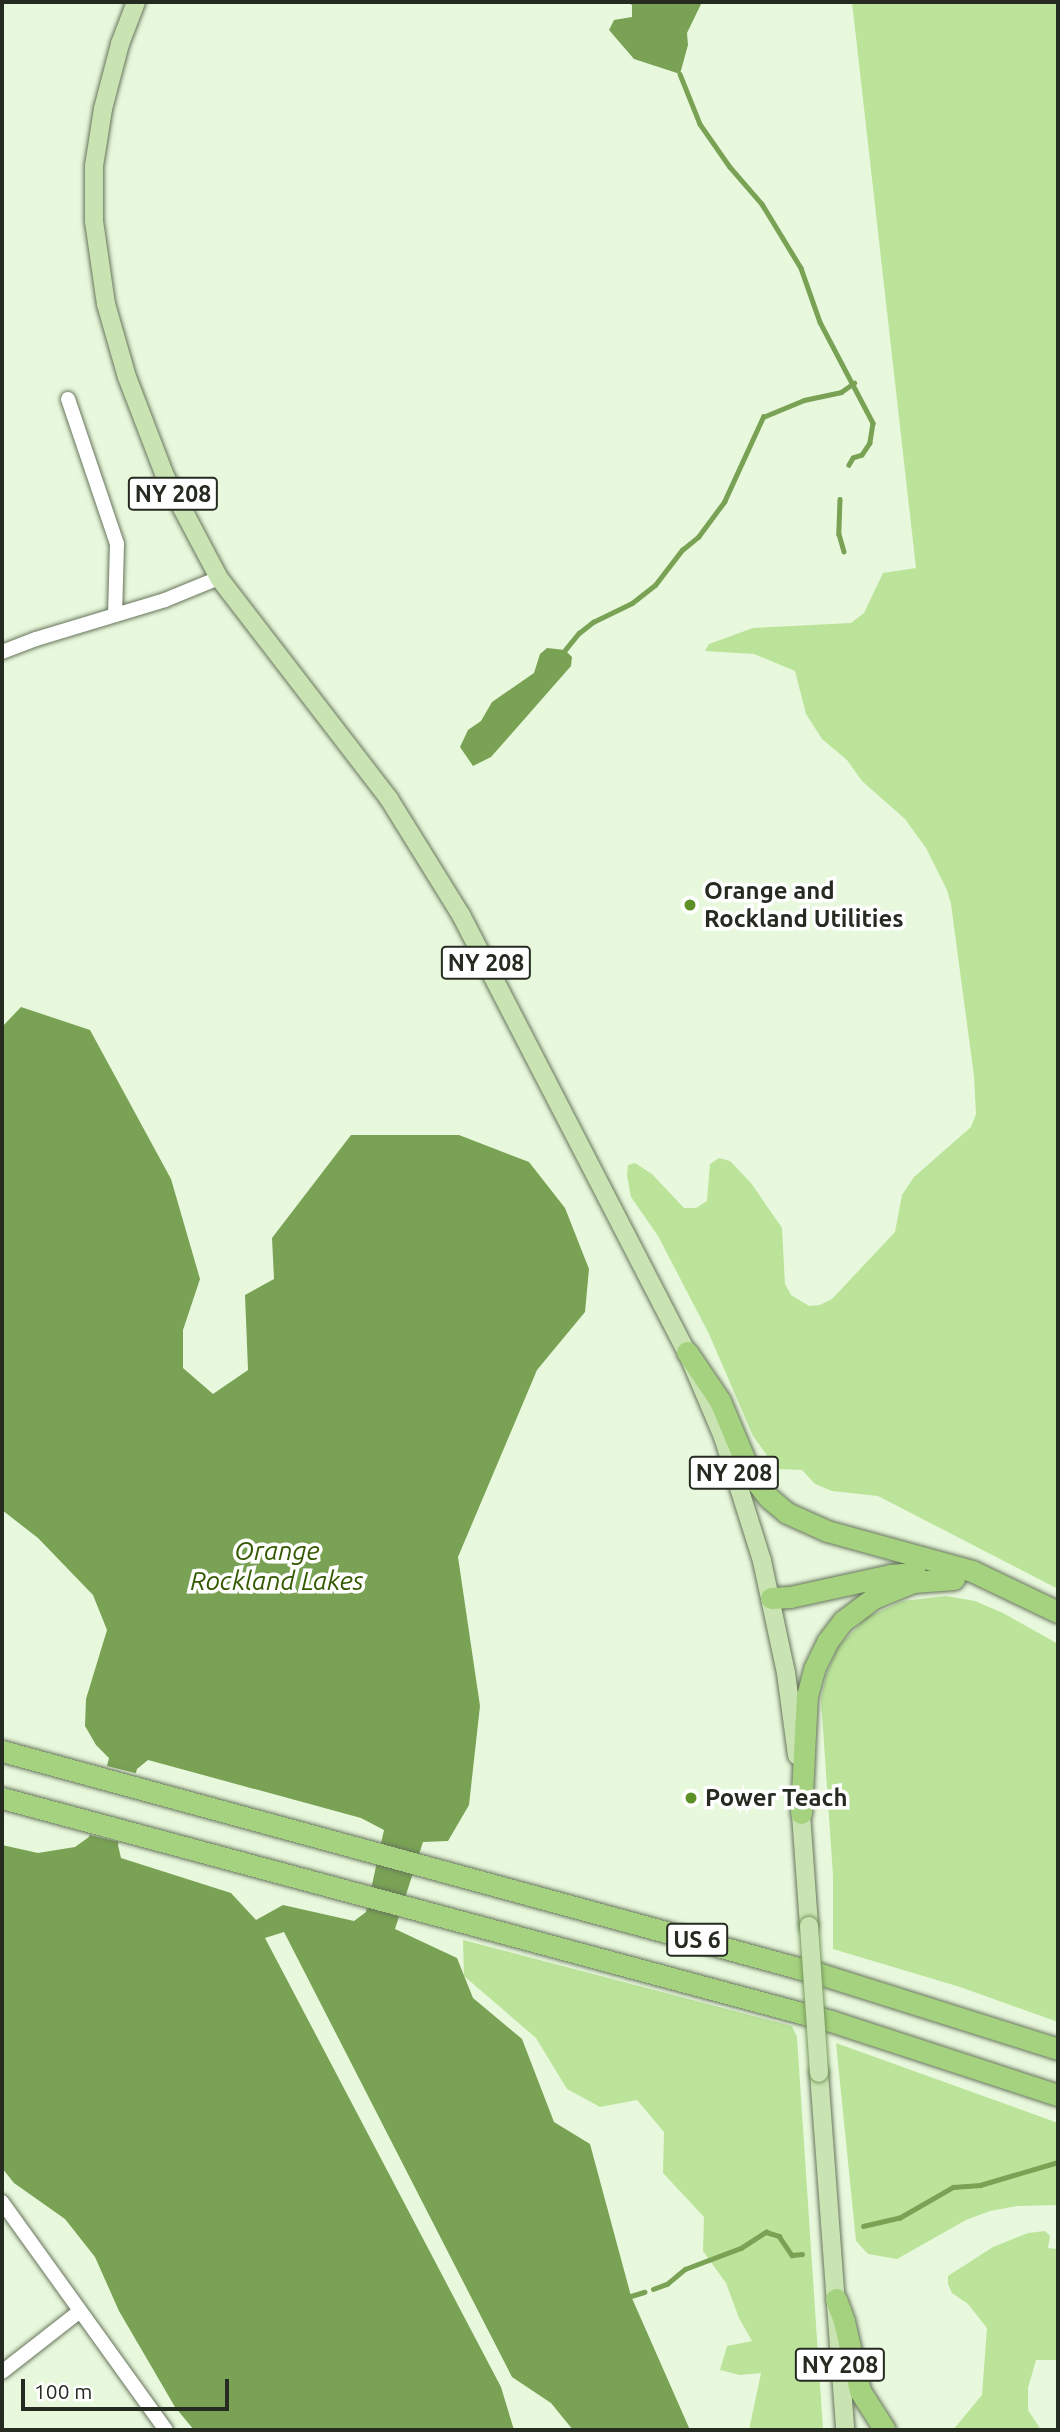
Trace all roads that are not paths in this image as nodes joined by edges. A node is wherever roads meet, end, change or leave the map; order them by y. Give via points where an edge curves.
1 (136, 2) edge
2 (68, 399) dead end
3 (219, 578) junction
4 (115, 615) junction
5 (2, 652) edge
6 (687, 1352) junction
7 (938, 1561) junction
8 (954, 1579) junction
9 (771, 1598) junction
10 (1058, 1612) edge
11 (1058, 1623) edge
12 (2, 1751) edge
13 (2, 1798) edge
14 (801, 1813) junction
15 (1058, 2049) edge
16 (1056, 2095) edge
17 (2, 2202) edge
18 (836, 2299) junction
19 (80, 2311) junction
20 (2, 2372) edge
21 (166, 2430) edge
22 (845, 2430) edge
23 (885, 2430) edge

1 - 3 main road, NY 208 via 103,109 94,166 100,279 127,377 165,476
2 - 4 street via 117,544
3 - 4 street
3 - 6 main road, NY 208 via 389,799 461,915
4 - 5 street
6 - 7 highway via 720,1401 751,1475 778,1506 819,1529
6 - 9 main road, NY 208 via 723,1437
7 - 9 highway via 869,1567 791,1587
7 - 10 highway via 988,1577
8 - 9 highway via 891,1575
8 - 11 highway via 995,1591
8 - 14 highway via 913,1582 874,1598 842,1621 827,1642 807,1696
9 - 14 main road, NY 208 via 790,1698
12 - 15 highway, US 6 via 869,1988
13 - 16 highway, US 6 via 831,2021
14 - 18 main road, NY 208, bridge
17 - 19 street
18 - 22 main road, NY 208
18 - 23 highway via 860,2391
19 - 20 street
19 - 21 street

